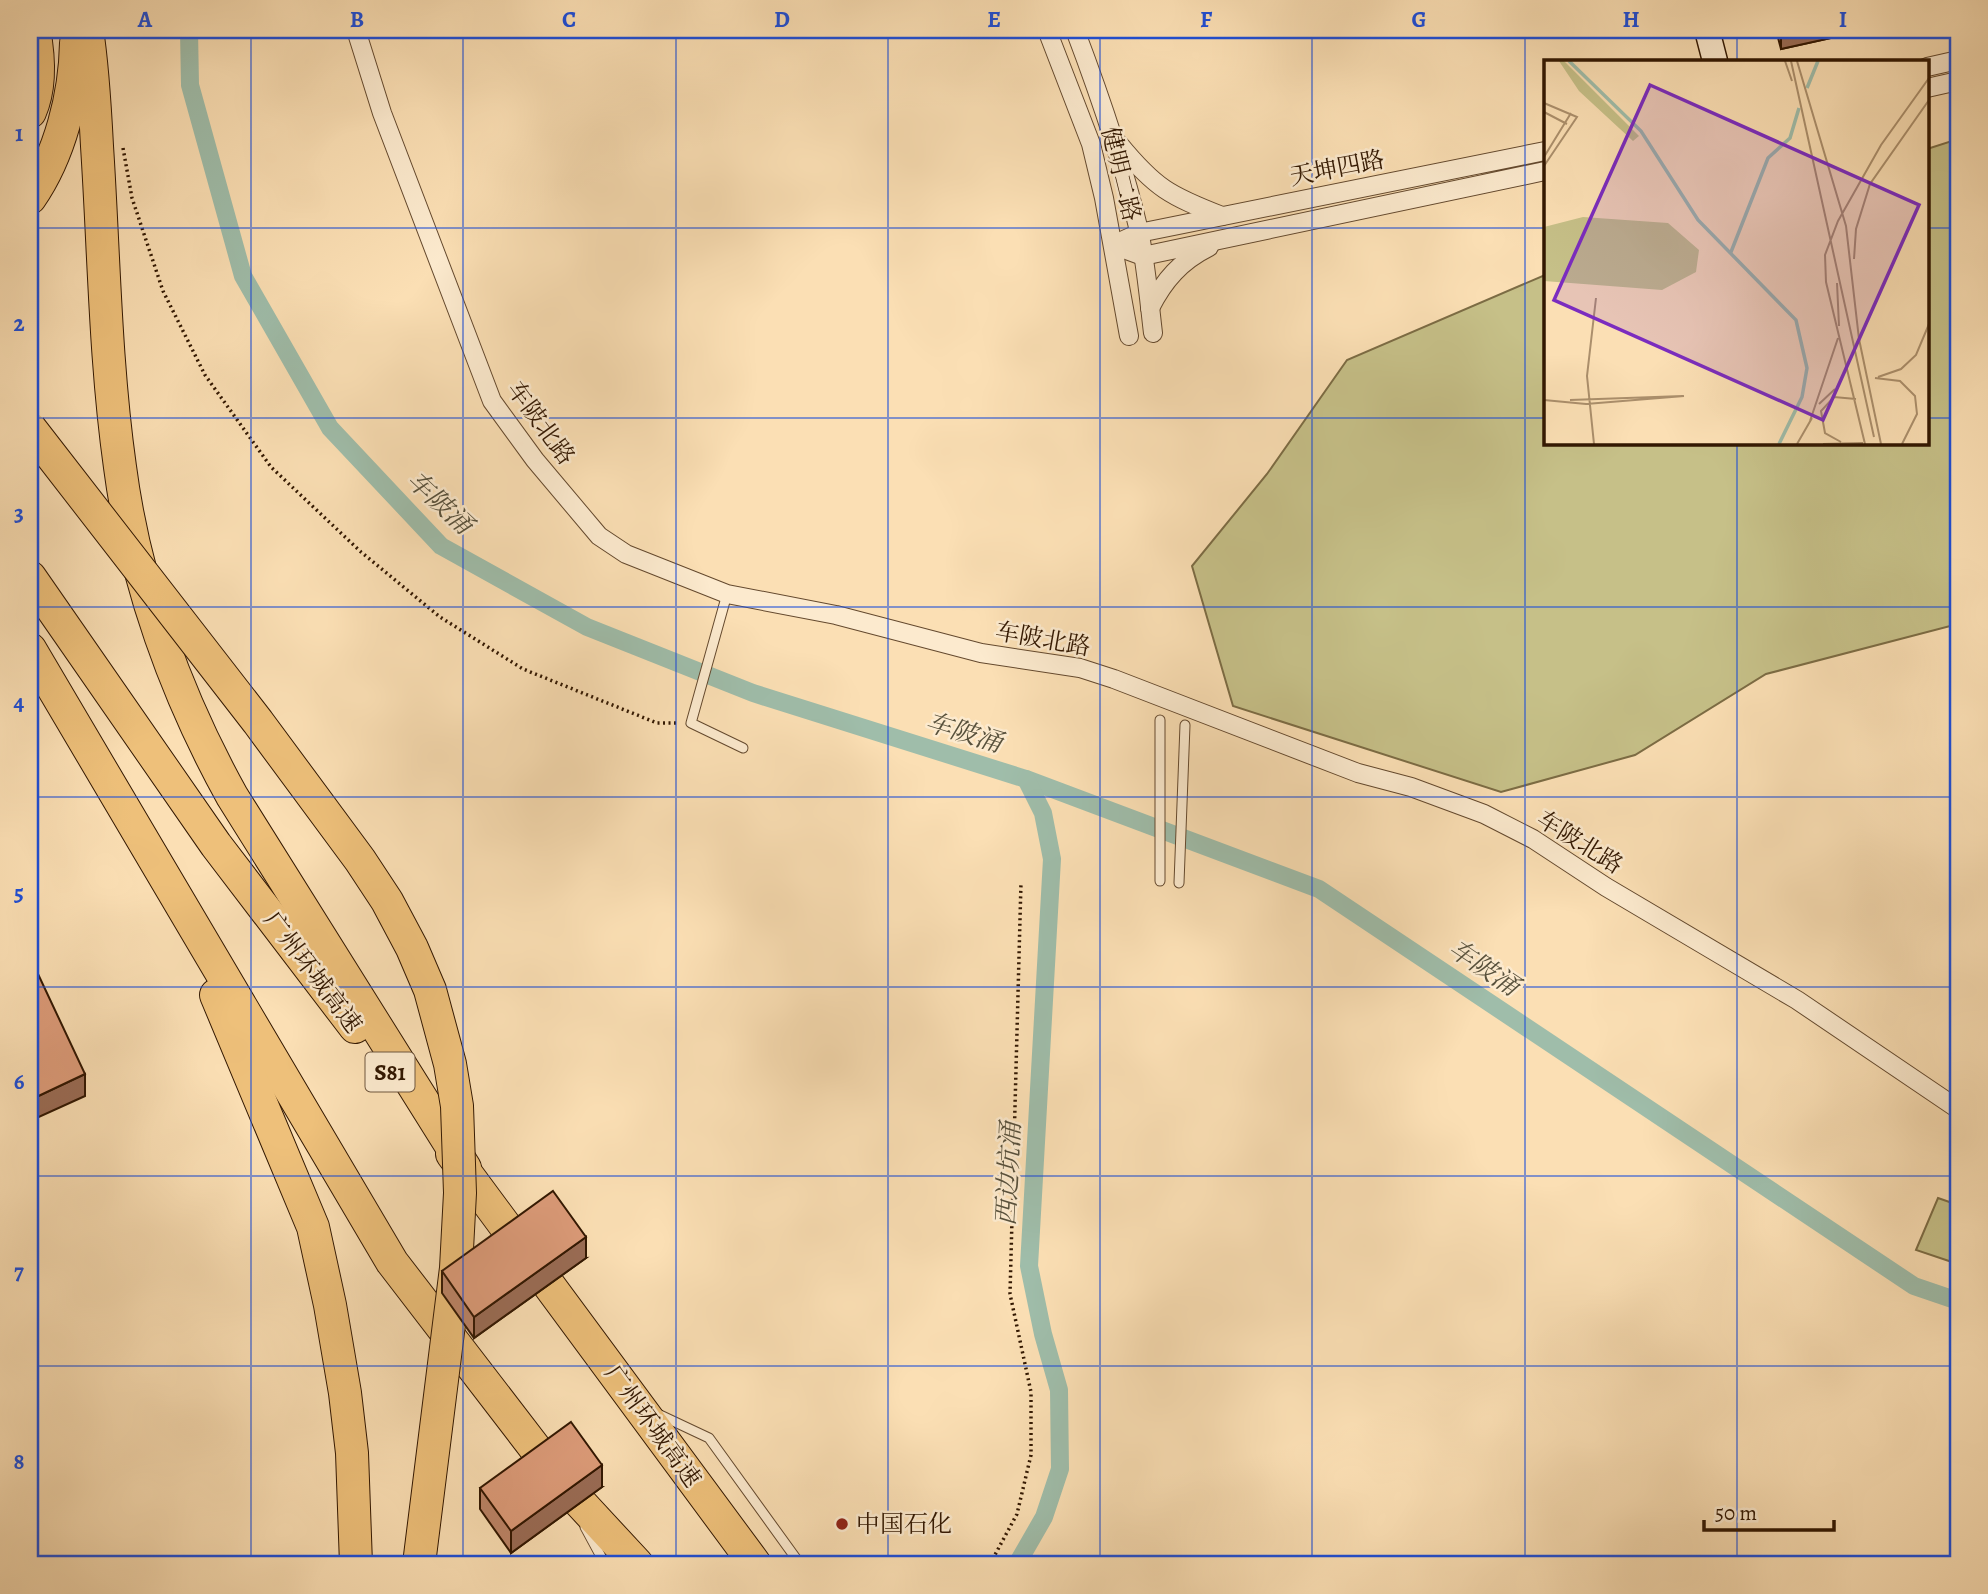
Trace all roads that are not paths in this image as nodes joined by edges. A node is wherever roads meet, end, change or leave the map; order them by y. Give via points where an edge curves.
1 (34, 30) edge
2 (76, 30) edge
3 (87, 30) edge
4 (356, 30) edge
5 (1047, 30) edge
6 (1074, 30) edge
7 (1707, 30) edge
8 (1715, 60) edge
9 (1958, 60) edge
10 (1928, 67) edge
11 (1958, 81) edge
12 (1928, 88) edge
13 (30, 111) edge
14 (1113, 137) junction
15 (1544, 151) edge
16 (1544, 171) edge
17 (30, 198) edge
18 (1223, 216) junction
19 (1139, 233) junction
20 (1226, 239) junction
21 (1113, 245) junction
22 (1143, 256) junction
23 (1150, 308) junction
24 (1153, 333) joint
25 (1129, 336) joint
26 (30, 428) edge
27 (30, 577) edge
28 (727, 594) junction
29 (30, 649) edge
30 (1160, 720) dead end
31 (1185, 725) dead end
32 (743, 748) dead end
33 (1160, 881) dead end
34 (1179, 883) dead end
35 (169, 884) junction
36 (1958, 1109) edge
37 (475, 1184) junction
38 (635, 1402) junction
39 (561, 1482) junction
40 (356, 1564) edge
41 (419, 1564) edge
42 (605, 1564) edge
43 (637, 1564) edge
44 (755, 1564) edge
45 (800, 1564) edge

1 - 13 highway via 38,52
2 - 17 highway via 66,113
3 - 37 highway via 120,468 133,540 158,628 227,787
4 - 28 street, 车陂北路 via 382,113 481,375 502,417 599,536 626,554
5 - 21 street, 健明二路 via 1091,144
6 - 14 street, 健明二路
7 - 8 street
9 - 10 street
11 - 12 street
14 - 18 street via 1153,183
14 - 19 street, 健明二路
15 - 18 street, 天坤四路
16 - 20 street, 天坤四路
18 - 19 street, 天坤四路
19 - 21 street, 天坤四路
19 - 22 street, 健明二路
20 - 22 street, 天坤四路
20 - 23 street via 1180,265
21 - 22 street
21 - 25 street, 健明二路
22 - 23 street, 健明二路
23 - 24 street, 健明二路
24 - 25 lane
26 - 41 highway, bridge via 360,860 412,947 430,990 457,1106 460,1193 456,1268
27 - 37 highway, 广州环城高速 / S81 via 216,845
28 - 32 lane via 691,723
28 - 36 street, 车陂北路 via 836,615 981,653 1080,668 1359,773 1484,814 1533,839 1797,1000
29 - 35 highway
30 - 33 lane
31 - 34 lane
35 - 39 highway via 392,1262
35 - 40 highway via 313,1227 345,1392
37 - 38 highway, 广州环城高速 / S81
38 - 44 highway, 广州环城高速 / S81
38 - 45 lane via 709,1438
39 - 42 lane
39 - 43 highway

